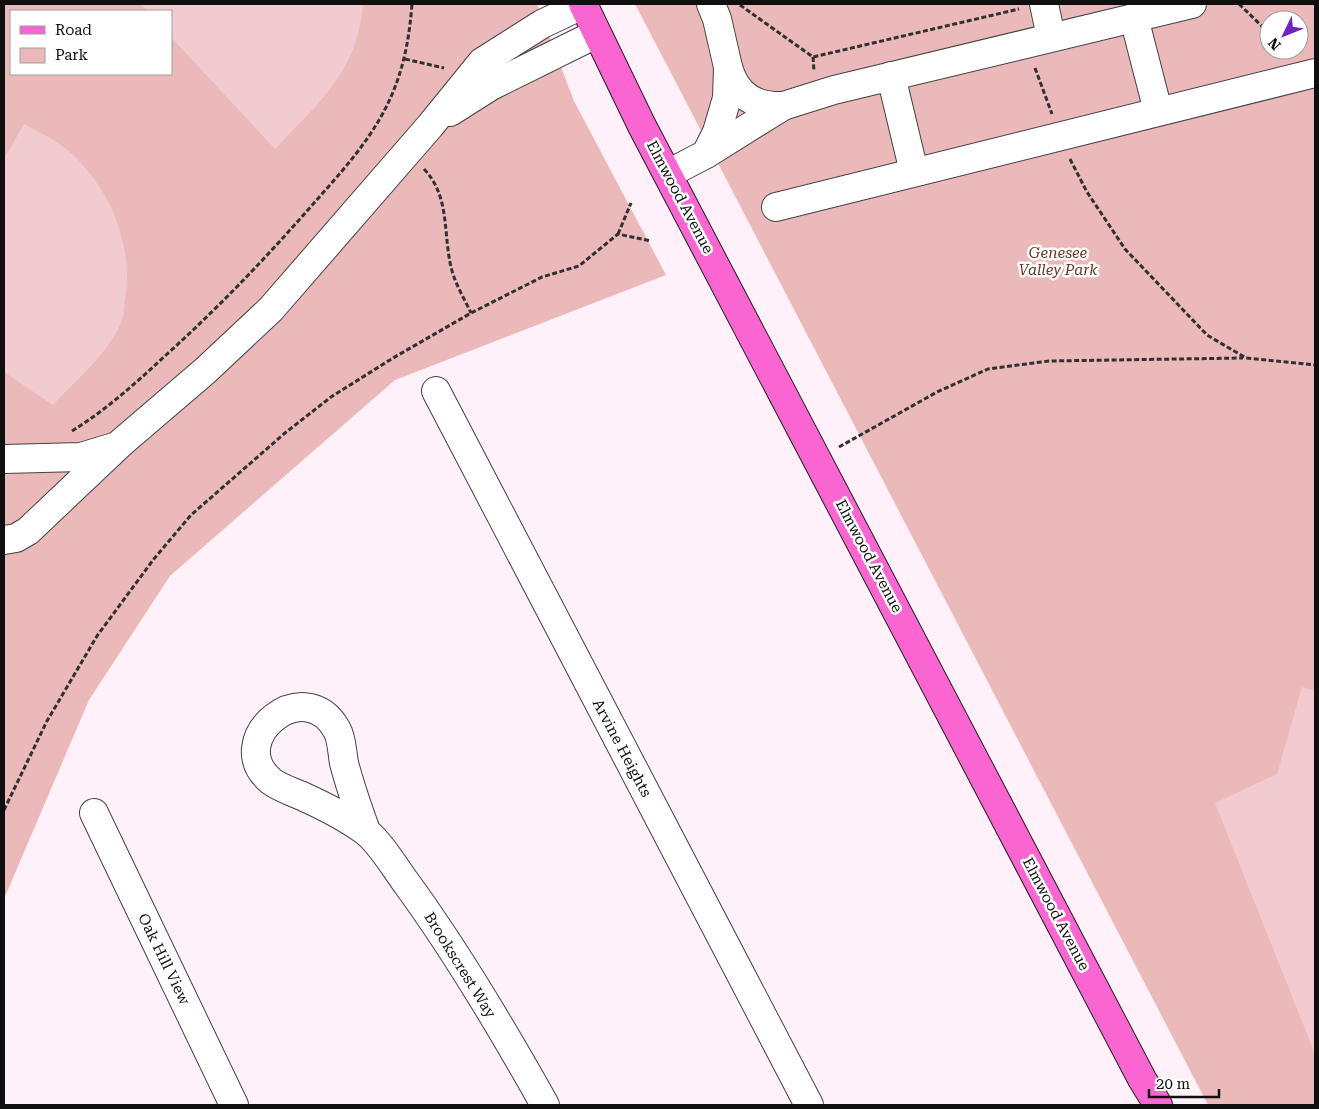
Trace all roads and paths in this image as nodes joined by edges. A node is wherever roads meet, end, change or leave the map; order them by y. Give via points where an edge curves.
1 (412, 4) edge
2 (583, 4) edge
3 (711, 4) edge
4 (739, 4) edge
5 (1024, 4) edge
6 (1192, 4) edge
7 (1239, 4) edge
8 (1032, 7) edge
9 (742, 13) dead end
10 (1134, 18) junction
11 (1259, 23) edge
12 (596, 34) junction
13 (1039, 40) junction
14 (813, 57) junction
15 (728, 67) junction
16 (1315, 74) edge
17 (891, 76) junction
18 (814, 77) dead end
19 (783, 106) junction
20 (1158, 111) junction
21 (430, 126) junction
22 (1060, 135) junction
23 (706, 154) junction
24 (422, 168) dead end
25 (914, 172) junction
26 (668, 174) junction
27 (631, 202) dead end
28 (776, 207) dead end
29 (618, 234) junction
30 (651, 242) dead end
31 (471, 313) junction
32 (1246, 358) junction
33 (1315, 365) edge
34 (436, 391) dead end
35 (66, 435) dead end
36 (122, 442) junction
37 (818, 459) junction
38 (4, 460) edge
39 (4, 540) edge
40 (4, 810) edge
41 (94, 813) dead end
42 (366, 831) junction
43 (234, 1105) edge
44 (545, 1105) edge
45 (809, 1105) edge
46 (1158, 1105) edge

1 - 35 path via 410,34 400,73 384,112 358,152 263,260 200,324 118,398
2 - 12 main road, Elmwood Avenue
2 - 21 street via 522,35 482,62
3 - 15 street
4 - 9 path
4 - 14 path
5 - 8 path
6 - 10 street
7 - 11 path
8 - 13 street
8 - 13 path
8 - 14 path
10 - 13 street
10 - 20 street
12 - 21 street via 491,86
12 - 26 main road, Elmwood Avenue
13 - 17 street
13 - 22 path via 1039,80
14 - 18 path
15 - 19 street via 734,84 747,98 764,105
15 - 23 street via 727,98 717,132
16 - 20 street
17 - 19 street
17 - 25 street
19 - 23 street
20 - 22 street
21 - 36 street via 270,309 206,371
22 - 25 street
22 - 32 path via 1087,192 1125,249 1207,335
23 - 26 street
24 - 31 path via 439,190 451,267
25 - 28 street
26 - 37 main road, Elmwood Avenue
27 - 29 path
29 - 30 path
29 - 31 path via 579,266 542,277
31 - 40 path via 331,397 191,515 97,636 46,721
32 - 33 path
32 - 37 path via 1049,361 988,369 937,392
34 - 45 street, Arvine Heights
36 - 38 street via 81,457
36 - 39 street via 28,531
37 - 46 main road, Elmwood Avenue
41 - 43 street, Oak Hill View
42 - 42 street, Brookscrest Way via 339,735 332,723 322,714 304,707 289,708 271,718 262,730 258,744 258,759 268,778
42 - 44 street, Brookscrest Way via 436,925

